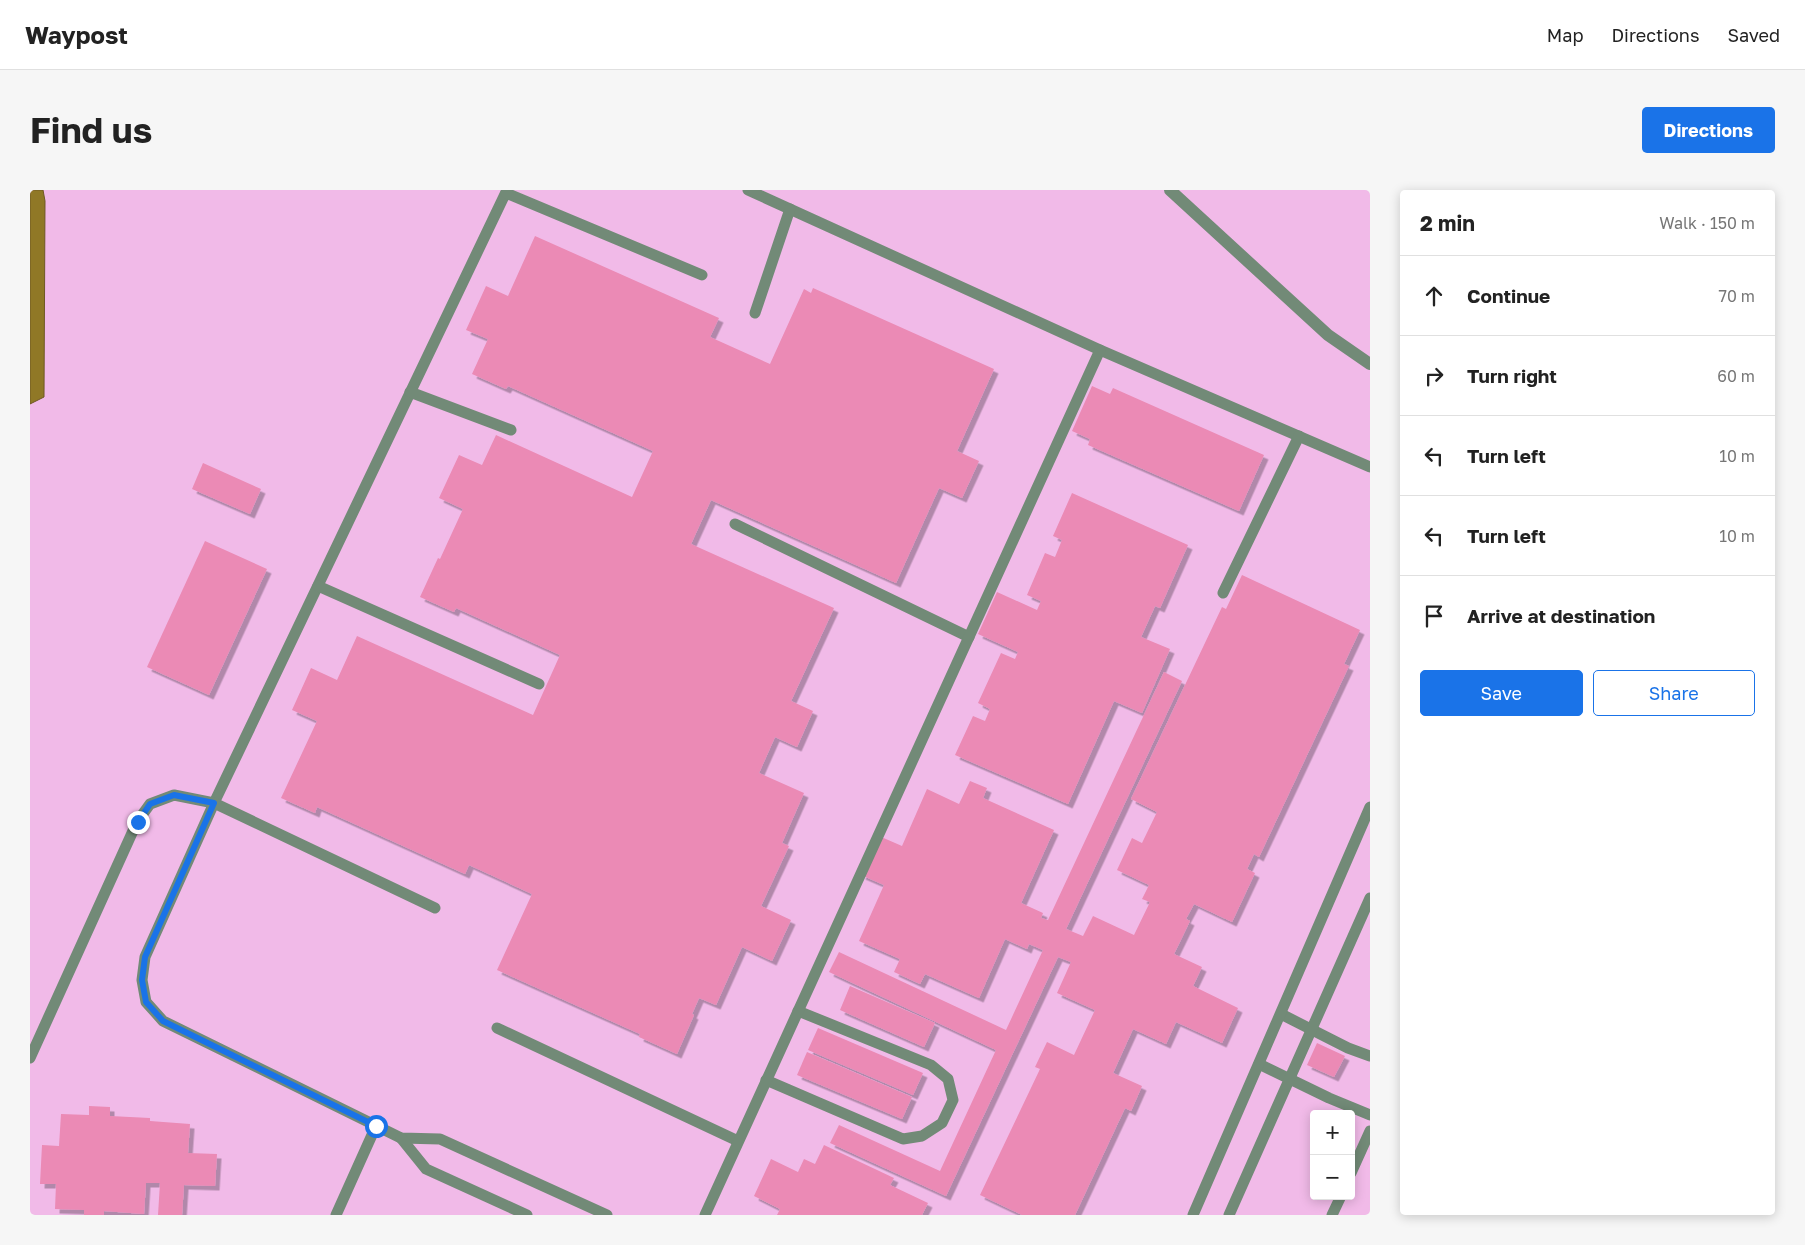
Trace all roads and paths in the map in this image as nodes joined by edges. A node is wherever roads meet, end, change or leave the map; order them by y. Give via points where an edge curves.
1 (748, 190) edge
2 (1170, 190) edge
3 (507, 192) edge
4 (790, 209) junction
5 (702, 275) dead end
6 (755, 313) dead end
7 (1100, 350) junction
8 (1370, 364) edge
9 (410, 392) junction
10 (511, 430) dead end
11 (1299, 436) junction
12 (1370, 467) edge
13 (735, 524) dead end
14 (318, 586) junction
15 (1223, 593) dead end
16 (969, 637) junction
17 (539, 684) dead end
18 (214, 803) junction
19 (1370, 807) edge
20 (1370, 898) edge
21 (435, 908) dead end
22 (798, 1011) junction
23 (1281, 1014) junction
24 (497, 1028) dead end
25 (1312, 1030) junction
26 (1370, 1056) edge
27 (30, 1058) edge
28 (1259, 1064) junction
29 (1290, 1079) junction
30 (766, 1080) junction
31 (1370, 1114) edge
32 (376, 1126) junction
33 (1370, 1131) edge
34 (401, 1138) junction
35 (738, 1142) junction
36 (1355, 1164) edge
37 (1339, 1200) edge
38 (336, 1215) edge
39 (527, 1215) edge
40 (607, 1215) edge
41 (705, 1215) edge
42 (1193, 1215) edge
43 (1229, 1215) edge
44 (1332, 1215) edge

1 - 4 lane
2 - 8 street via 1328,335
3 - 5 lane
3 - 9 lane
4 - 6 lane
4 - 7 lane
7 - 11 lane
7 - 16 lane
9 - 10 lane
9 - 14 lane
11 - 12 lane
11 - 15 lane
13 - 16 lane
14 - 17 lane
14 - 18 lane
16 - 22 lane
18 - 21 lane
18 - 27 lane via 174,795 150,804 138,822
18 - 32 lane via 145,957 142,980 146,1002 163,1021
19 - 23 lane
20 - 25 lane
22 - 30 lane
22 - 30 lane via 931,1065 948,1079 953,1100 942,1123 922,1136 903,1139
23 - 25 lane
23 - 28 lane
24 - 35 lane
25 - 26 lane
25 - 29 lane
28 - 29 lane
28 - 42 lane
29 - 31 lane
29 - 43 lane
30 - 35 lane
32 - 34 lane
32 - 38 lane
33 - 36 lane
34 - 39 lane via 426,1169
34 - 40 lane via 440,1139
35 - 41 lane
37 - 44 lane

